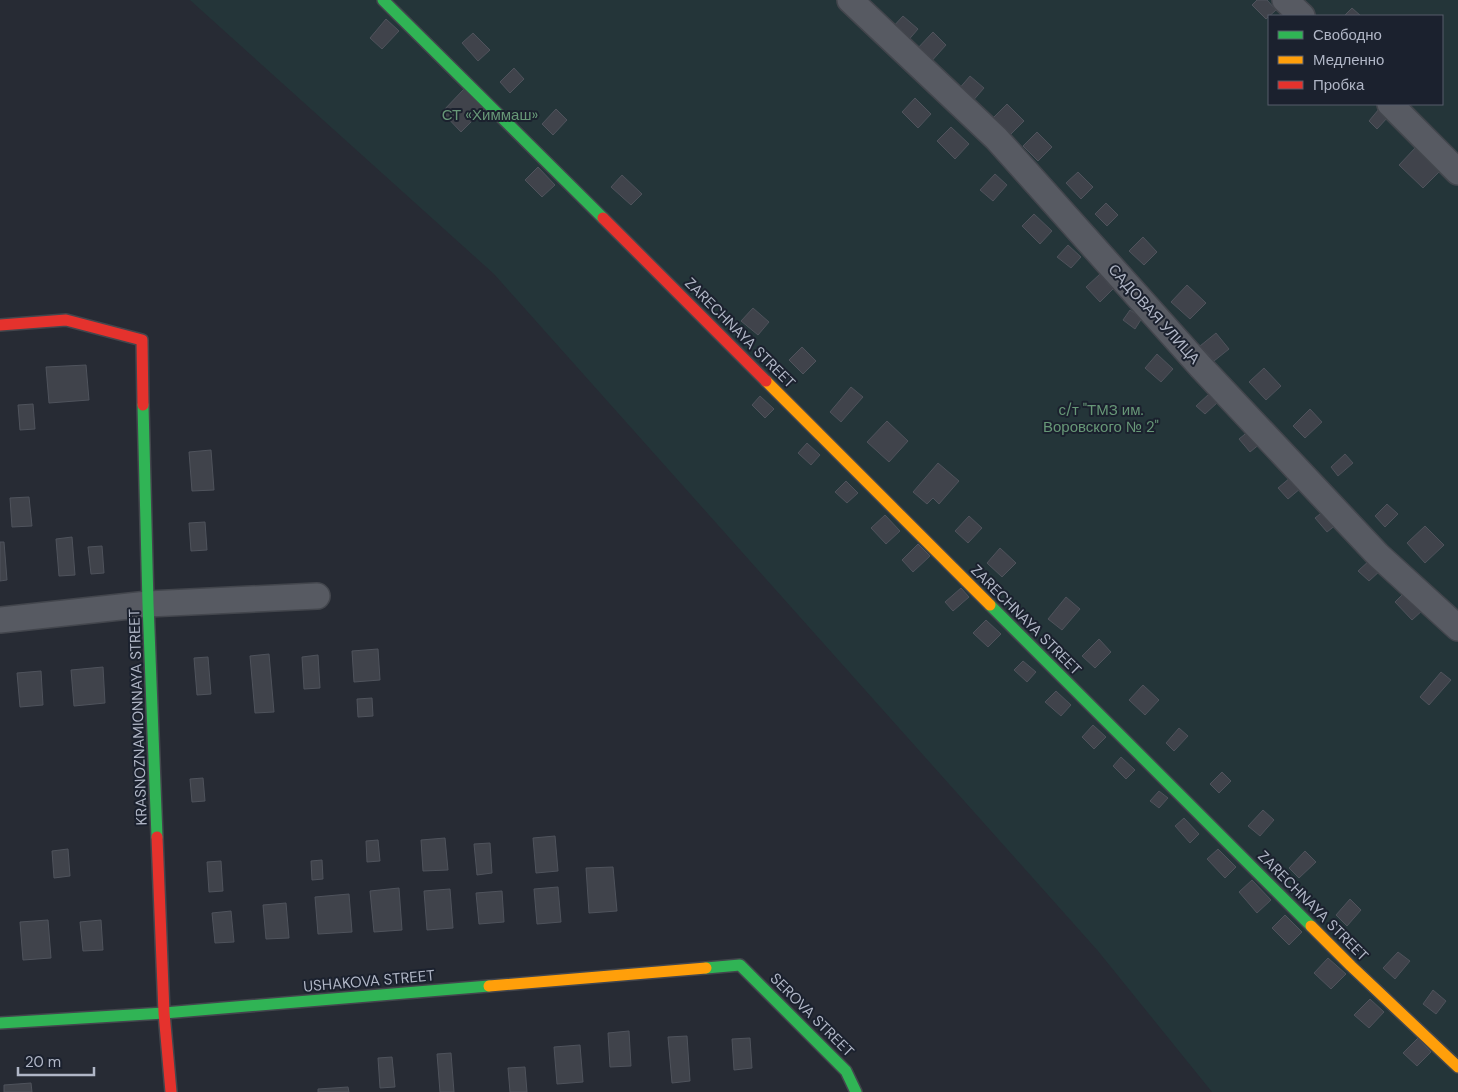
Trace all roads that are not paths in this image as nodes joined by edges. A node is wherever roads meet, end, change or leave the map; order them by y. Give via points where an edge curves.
1 (383, 0) edge
2 (850, 0) edge
3 (1285, 0) edge
4 (1301, 15) edge
5 (1391, 105) edge
6 (1458, 172) edge
7 (0, 325) edge
8 (317, 596) dead end
9 (148, 604) junction
10 (0, 620) edge
11 (1458, 628) edge
12 (740, 965) joint
13 (164, 1013) junction
14 (0, 1023) edge
15 (1458, 1067) edge
16 (171, 1092) edge
17 (856, 1092) edge

1 - 15 street, ZARECHNAYA STREET via 1351,966
2 - 11 street, САДОВАЯ УЛИЦА via 996,138 1201,367 1378,555
3 - 4 street
5 - 6 street
7 - 9 street, KRASNOZNAMIONNAYA STREET via 66,320 142,340
8 - 9 street
9 - 10 street
9 - 13 street, KRASNOZNAMIONNAYA STREET
12 - 13 street, USHAKOVA STREET
12 - 17 street, SEROVA STREET via 846,1070
13 - 14 street, USHAKOVA STREET
13 - 16 street, KRASNOZNAMIONNAYA STREET

